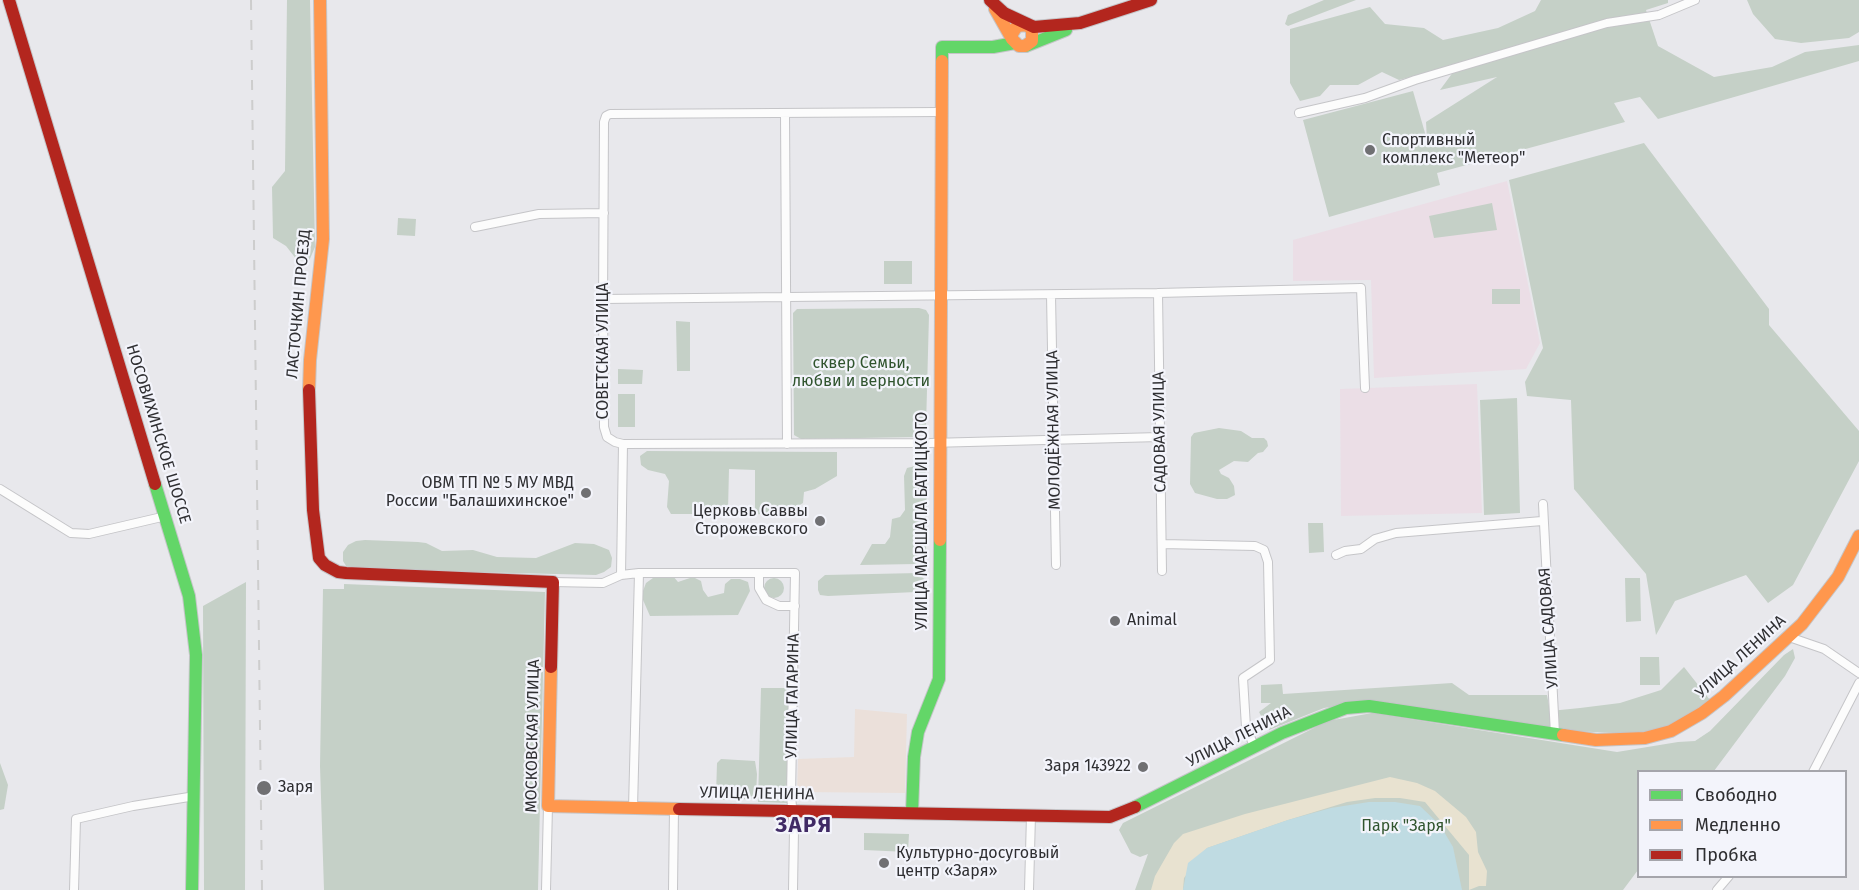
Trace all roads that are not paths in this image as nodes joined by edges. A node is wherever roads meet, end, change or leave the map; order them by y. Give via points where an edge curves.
1 (9, 0) edge
2 (320, 0) edge
3 (989, 0) edge
4 (1151, 0) edge
5 (1695, 0) edge
6 (1090, 20) junction
7 (1027, 25) junction
8 (1017, 43) junction
9 (940, 112) junction
10 (785, 113) junction
11 (1299, 113) dead end
12 (604, 213) junction
13 (475, 227) dead end
14 (1158, 293) junction
15 (1051, 295) junction
16 (941, 296) junction
17 (786, 298) junction
18 (603, 299) junction
19 (1365, 388) dead end
20 (1160, 437) junction
21 (1054, 441) junction
22 (940, 442) junction
23 (623, 444) junction
24 (787, 444) junction
25 (0, 489) edge
26 (1543, 504) dead end
27 (166, 516) junction
28 (1542, 521) junction
29 (1859, 536) edge
30 (1162, 544) junction
31 (1336, 555) dead end
32 (1056, 565) dead end
33 (1162, 571) dead end
34 (639, 573) junction
35 (759, 573) junction
36 (621, 575) junction
37 (553, 582) junction
38 (795, 606) junction
39 (1789, 637) junction
40 (1859, 673) edge
41 (1859, 683) edge
42 (1556, 734) junction
43 (1254, 746) junction
44 (1813, 770) edge
45 (195, 796) junction
46 (548, 806) junction
47 (633, 808) junction
48 (674, 809) junction
49 (792, 811) junction
50 (912, 813) junction
51 (1031, 815) junction
52 (1727, 878) edge
53 (74, 890) edge
54 (192, 890) edge
55 (546, 890) edge
56 (673, 890) edge
57 (793, 890) edge
58 (1029, 890) edge
59 (1716, 890) edge

1 - 27 street, НОСОВИХИНСКОЕ ШОССЕ
2 - 37 street, ЛАСТОЧКИН ПРОЕЗД via 323,245 308,409 319,558 331,569 346,573
3 - 7 street
3 - 8 street
4 - 6 street
5 - 11 street via 1659,15 1596,26 1365,98
6 - 7 street via 1049,27
6 - 8 street
7 - 8 street via 1017,26 1012,34
7 - 8 street via 1034,35 1032,40
8 - 9 street, УЛИЦА МАРШАЛА БАТИЦКОГО via 942,47
9 - 10 street
9 - 16 street, УЛИЦА МАРШАЛА БАТИЦКОГО
10 - 12 street, СОВЕТСКАЯ УЛИЦА via 606,116
10 - 17 street
12 - 13 street via 539,214
12 - 18 street, СОВЕТСКАЯ УЛИЦА
14 - 15 street
14 - 19 street via 1361,288
14 - 20 street, САДОВАЯ УЛИЦА
15 - 16 street
15 - 21 street, МОЛОДЁЖНАЯ УЛИЦА
16 - 17 street
16 - 22 street, УЛИЦА МАРШАЛА БАТИЦКОГО
17 - 18 street
17 - 24 street
18 - 23 street, СОВЕТСКАЯ УЛИЦА via 604,427 607,437
20 - 21 street
20 - 30 street, САДОВАЯ УЛИЦА
21 - 22 street
21 - 32 street, МОЛОДЁЖНАЯ УЛИЦА
22 - 24 street
22 - 50 street, УЛИЦА МАРШАЛА БАТИЦКОГО via 939,679 918,732
23 - 24 street
23 - 36 street
25 - 27 street via 71,533 88,534
26 - 28 street, УЛИЦА САДОВАЯ
27 - 45 street, НОСОВИХИНСКОЕ ШОССЕ via 189,596 196,644
28 - 31 street via 1396,533
28 - 42 street, УЛИЦА САДОВАЯ
29 - 39 street, УЛИЦА ЛЕНИНА via 1838,577
30 - 33 street, САДОВАЯ УЛИЦА
30 - 43 street via 1255,546 1264,550 1268,562 1270,660 1243,678 1246,727
34 - 35 street
34 - 36 street
34 - 47 street
35 - 38 street via 759,588 766,600 779,606
35 - 38 street, УЛИЦА ГАГАРИНА via 795,573
36 - 37 street via 603,583
37 - 46 street, МОСКОВСКАЯ УЛИЦА
38 - 49 street, УЛИЦА ГАГАРИНА
39 - 40 street via 1824,649
39 - 42 street, УЛИЦА ЛЕНИНА via 1724,696 1671,731 1620,740
41 - 44 street
42 - 43 street, УЛИЦА ЛЕНИНА via 1368,706 1346,708 1311,720
43 - 51 street, УЛИЦА ЛЕНИНА via 1110,817
45 - 53 street via 76,819
45 - 54 street, НОСОВИХИНСКОЕ ШОССЕ
46 - 47 street, УЛИЦА ЛЕНИНА
46 - 55 street, МОСКОВСКАЯ УЛИЦА
47 - 48 street, УЛИЦА ЛЕНИНА
48 - 49 street, УЛИЦА ЛЕНИНА
48 - 56 street
49 - 50 street, УЛИЦА ЛЕНИНА
49 - 57 street, УЛИЦА ГАГАРИНА
50 - 51 street, УЛИЦА ЛЕНИНА
51 - 58 street
52 - 59 street

